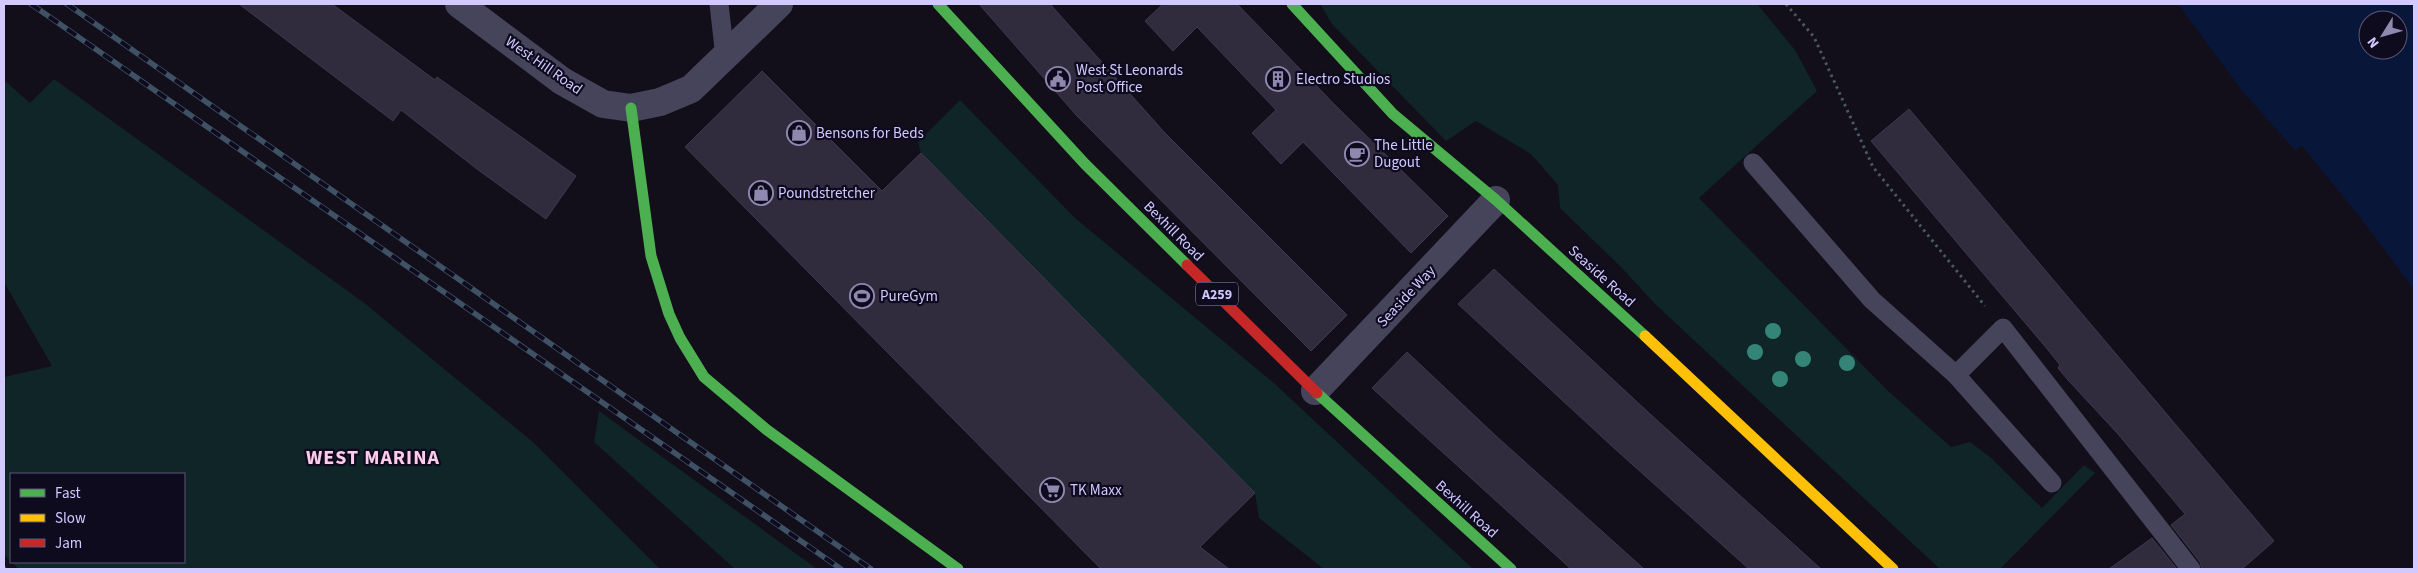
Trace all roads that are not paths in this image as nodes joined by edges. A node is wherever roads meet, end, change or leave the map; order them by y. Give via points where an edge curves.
1 (459, 4) edge
2 (719, 4) edge
3 (779, 4) edge
4 (938, 4) edge
5 (1292, 4) edge
6 (725, 57) junction
7 (631, 108) junction
8 (1753, 163) dead end
9 (1496, 200) junction
10 (1956, 375) junction
11 (1316, 391) junction
12 (2052, 483) dead end
13 (958, 569) edge
14 (1510, 569) edge
15 (1893, 569) edge
16 (2191, 569) edge

1 - 7 street, West Hill Road via 562,82 603,104
2 - 6 lane
3 - 6 street, West Hill Road
4 - 11 main road, Bexhill Road / A259 via 1085,164
5 - 9 main road, Seaside Road via 1393,114
6 - 7 street, West Hill Road via 691,89 660,102
7 - 13 main road via 651,256 669,314 704,377 767,430
8 - 10 lane via 1872,300
9 - 11 street, Seaside Way
9 - 15 main road, Seaside Road
10 - 12 lane
10 - 16 lane via 2002,328
11 - 14 main road, Bexhill Road / A259

